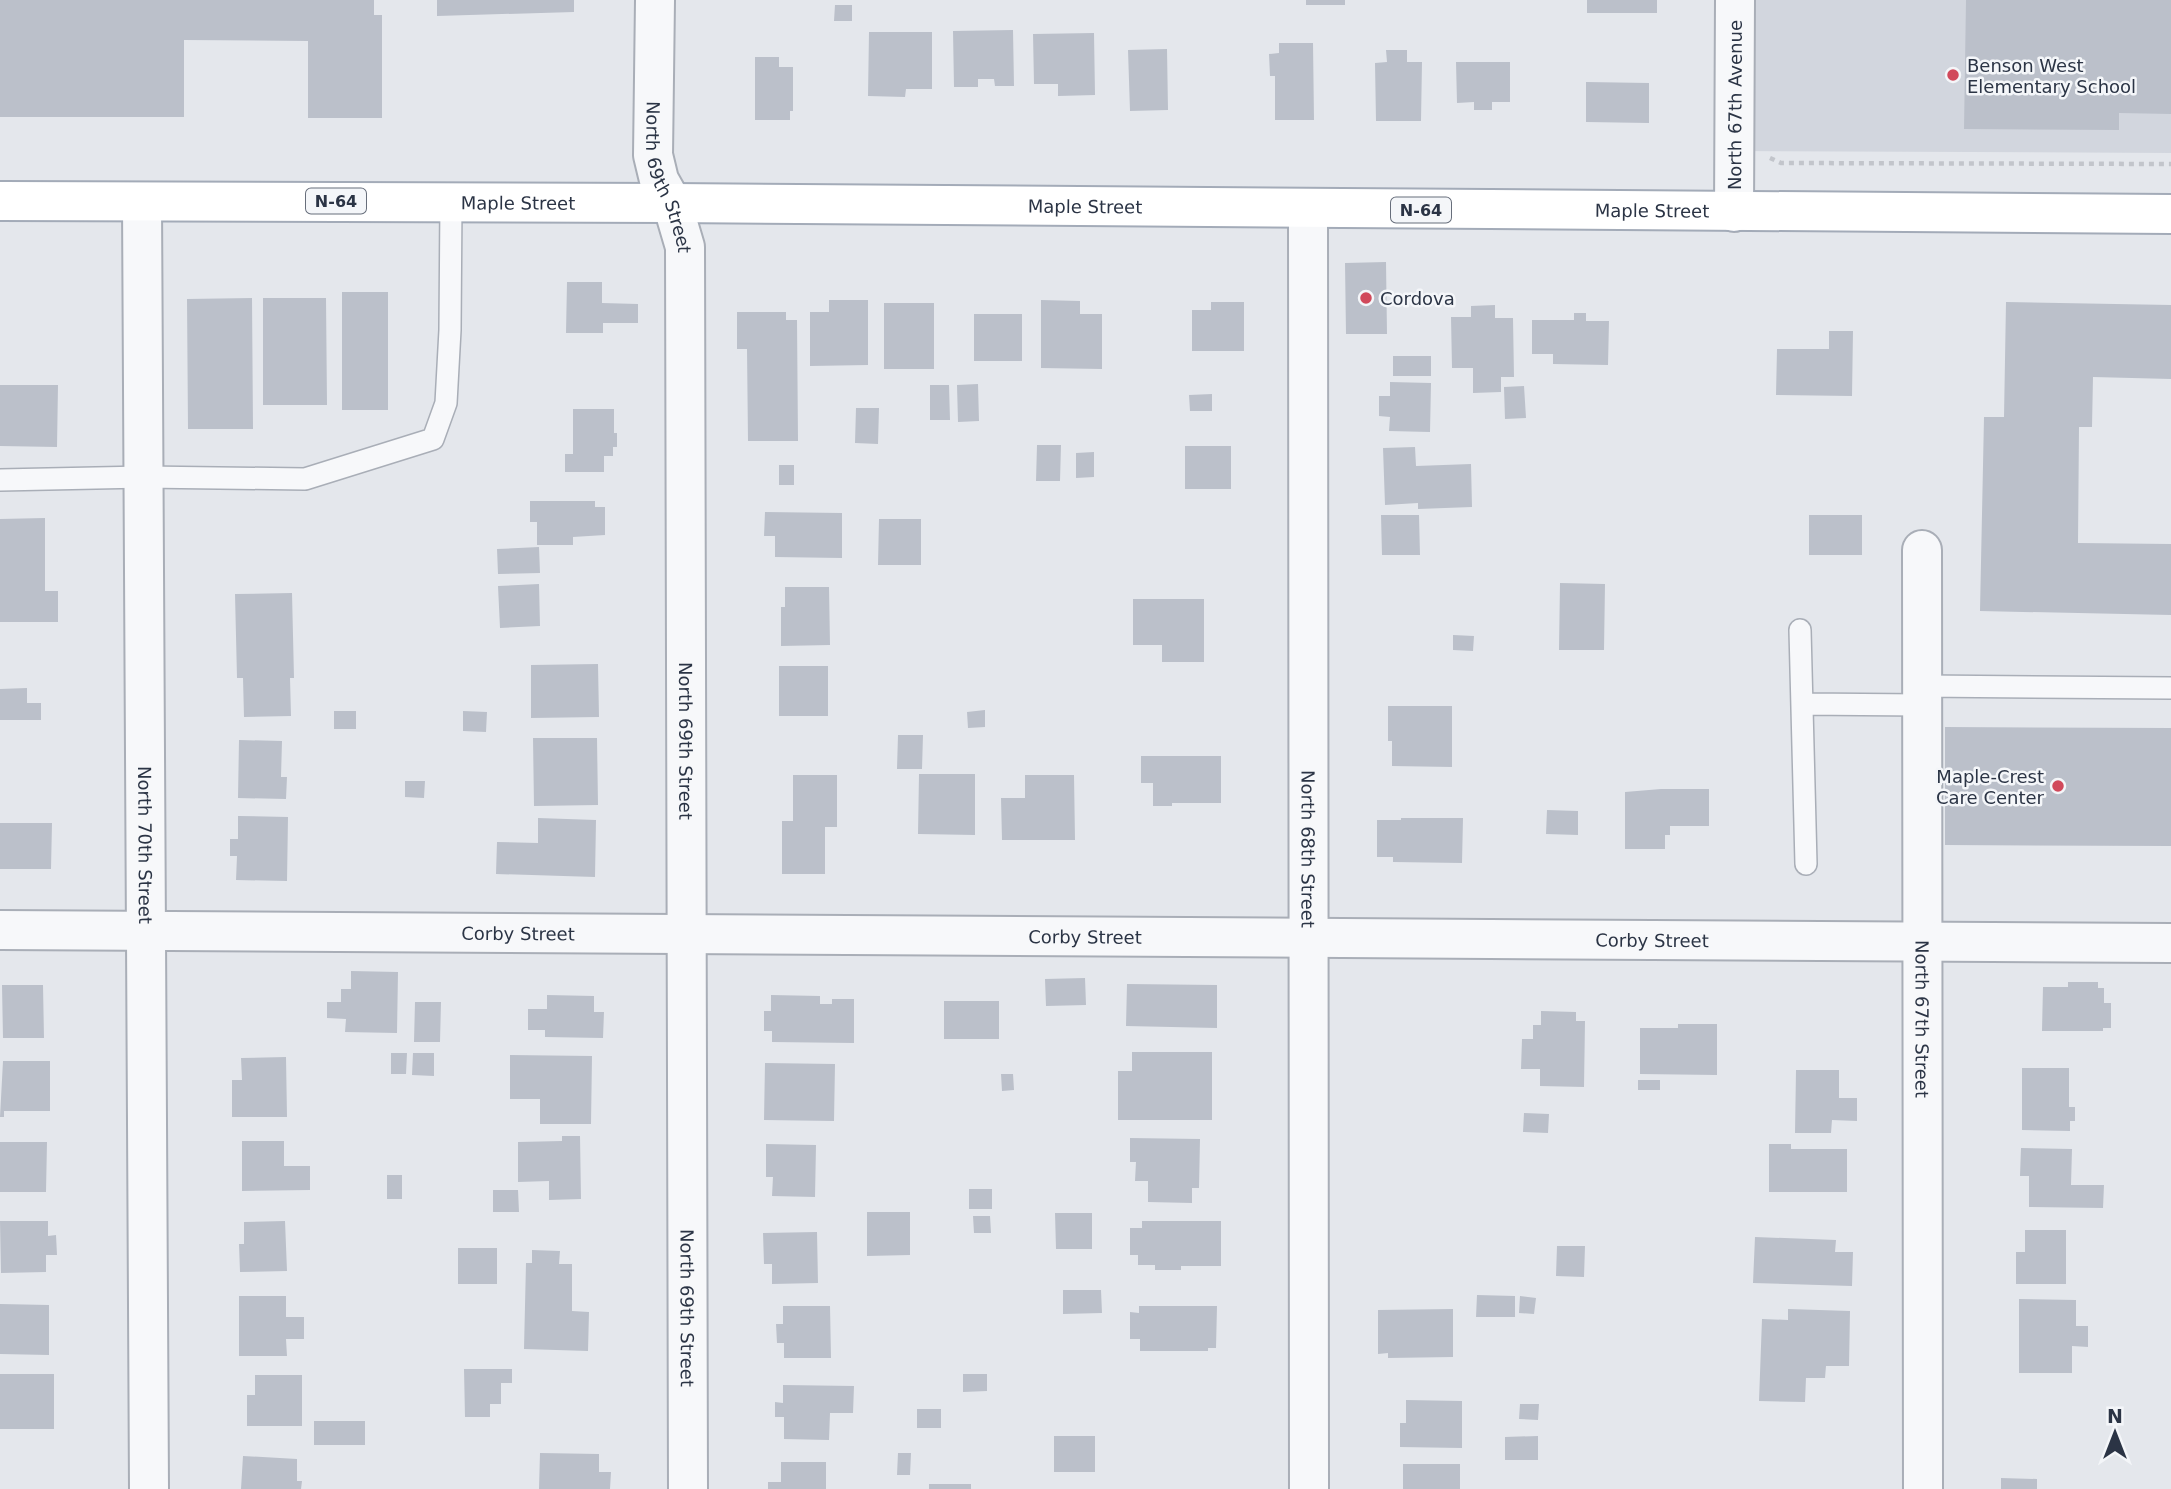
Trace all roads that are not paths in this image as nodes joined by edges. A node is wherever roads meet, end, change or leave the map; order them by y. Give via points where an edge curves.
1 (655, 0) edge
2 (1735, 0) edge
3 (0, 201) edge
4 (451, 202) junction
5 (142, 203) junction
6 (672, 203) junction
7 (1308, 209) junction
8 (1734, 212) junction
9 (2171, 214) edge
10 (144, 477) junction
11 (0, 480) edge
12 (1922, 550) dead end
13 (1800, 630) dead end
14 (2171, 688) edge
15 (1922, 696) junction
16 (1802, 704) junction
17 (1806, 864) dead end
18 (0, 930) edge
19 (146, 930) junction
20 (687, 934) junction
21 (1308, 937) junction
22 (1923, 941) junction
23 (2171, 943) edge
24 (149, 1489) edge
25 (688, 1489) edge
26 (1309, 1489) edge
27 (1923, 1489) edge

1 - 6 street, North 69th Street via 653,155 659,180
2 - 8 street, North 67th Avenue
3 - 5 main road, Maple Street / N-64
4 - 5 main road, Maple Street / N-64
4 - 6 main road, Maple Street / N-64
4 - 10 lane via 446,403 433,439 305,480
5 - 10 street, North 70th Street
6 - 7 main road, Maple Street / N-64
6 - 20 street, North 69th Street via 685,247
7 - 8 main road, Maple Street / N-64
7 - 21 street, North 68th Street
8 - 9 main road, Maple Street / N-64
10 - 11 lane
10 - 19 street, North 70th Street
12 - 15 street, North 67th Street
13 - 16 lane
14 - 15 lane
15 - 16 lane
15 - 22 street, North 67th Street
16 - 17 lane
18 - 19 street, Corby Street
19 - 20 street, Corby Street
19 - 24 street, North 70th Street
20 - 21 street, Corby Street
20 - 25 street, North 69th Street
21 - 22 street, Corby Street
21 - 26 street, North 68th Street
22 - 23 street, Corby Street
22 - 27 street, North 67th Street

